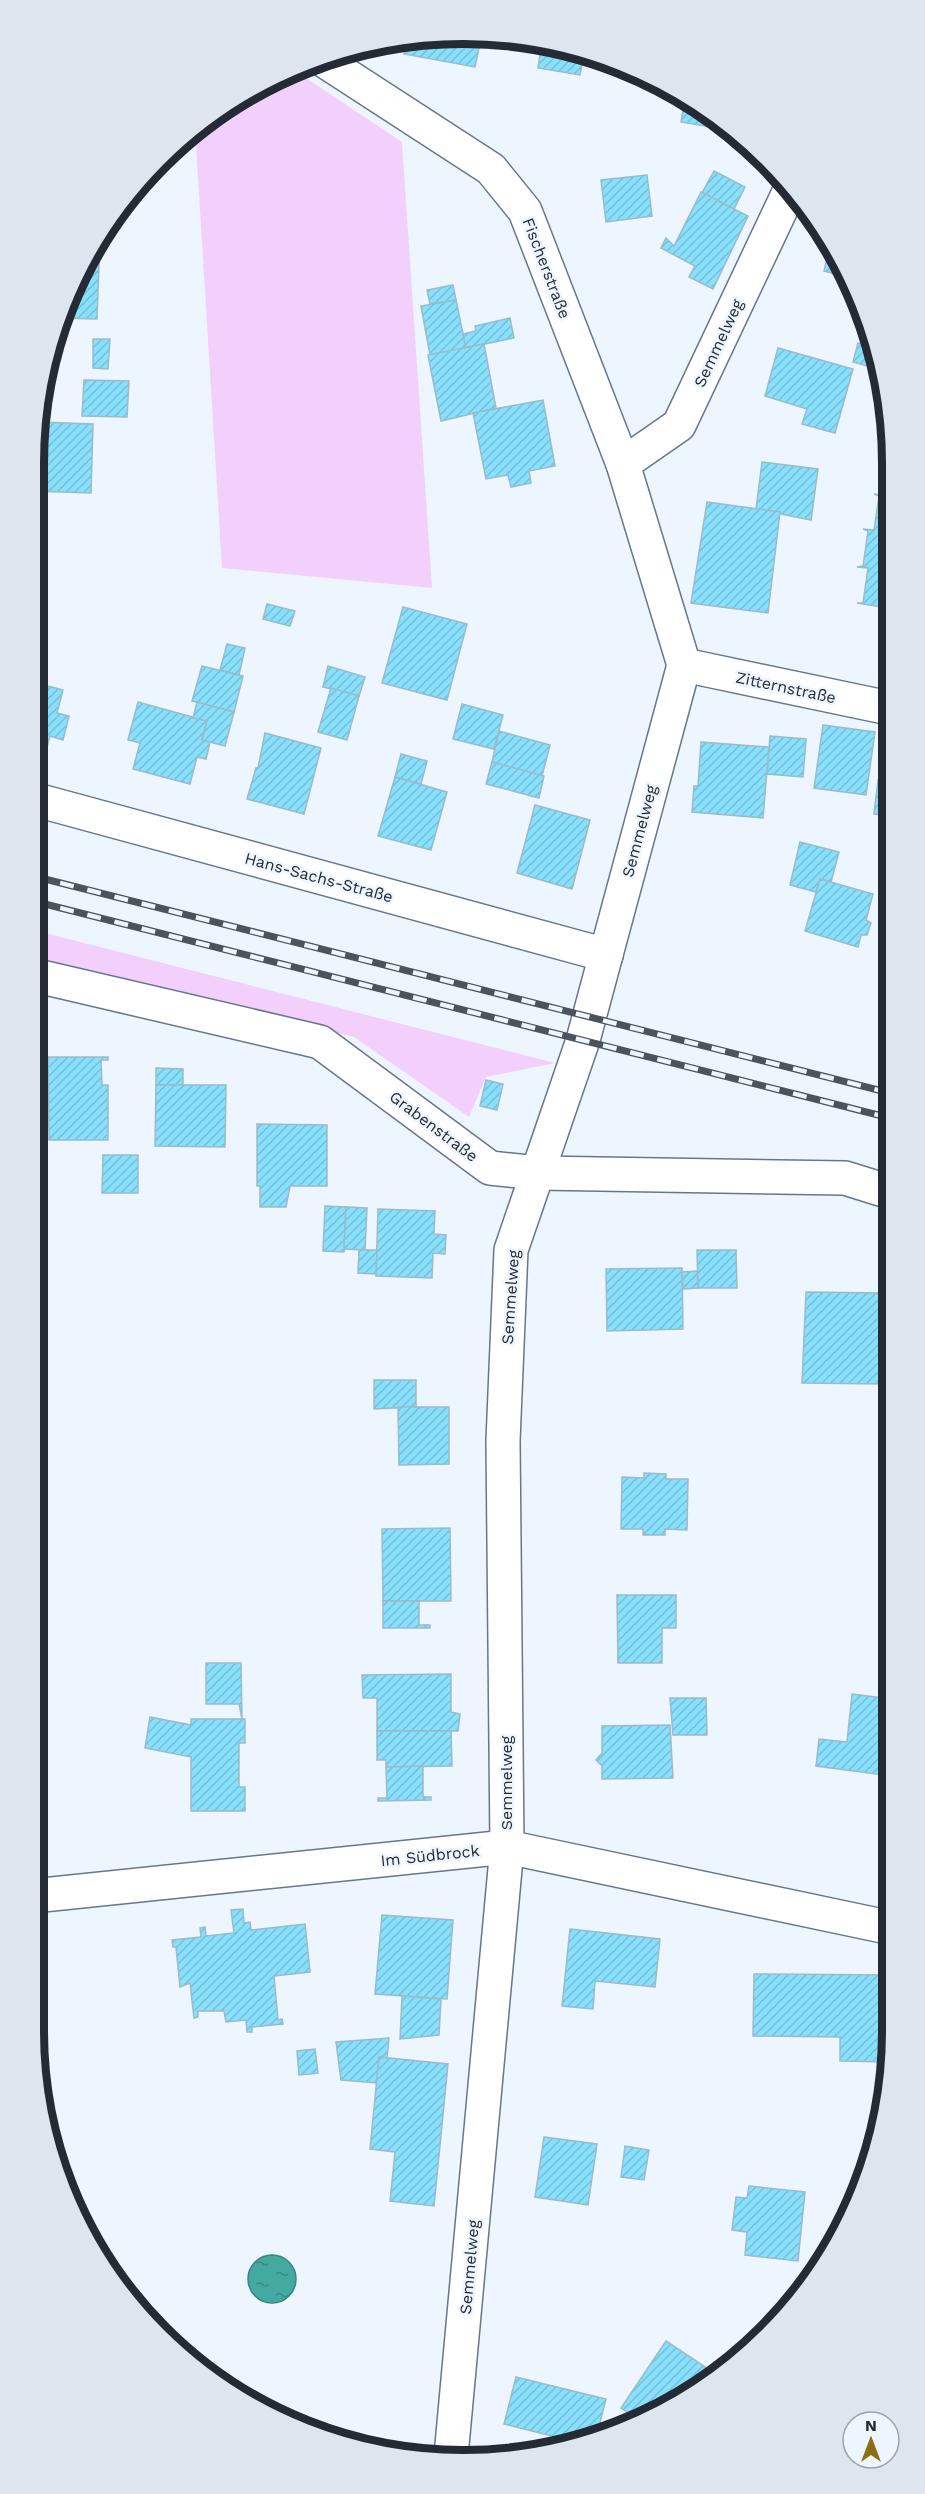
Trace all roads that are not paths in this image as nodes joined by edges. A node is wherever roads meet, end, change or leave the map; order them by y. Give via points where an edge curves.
1 (331, 65) edge
2 (787, 197) edge
3 (623, 464) junction
4 (684, 666) junction
5 (882, 707) edge
6 (44, 802) edge
7 (606, 955) junction
8 (44, 978) edge
9 (539, 1173) junction
10 (882, 1190) edge
11 (507, 1847) junction
12 (44, 1895) edge
13 (882, 1926) edge
14 (452, 2450) edge

1 - 3 street, Fischerstraße via 491,168 525,211
2 - 3 street, Semmelweg via 679,425
3 - 4 street
4 - 5 street, Zitternstraße
4 - 7 street, Semmelweg
6 - 7 street, Hans-Sachs-Straße
7 - 9 street, Semmelweg
8 - 9 street, Grabenstraße via 321,1042 490,1168
9 - 10 street, Grabenstraße via 845,1178
9 - 11 street, Semmelweg via 511,1250 503,1441
11 - 12 street, Im Südbrock
11 - 13 street, Im Südbrock
11 - 14 street, Semmelweg

